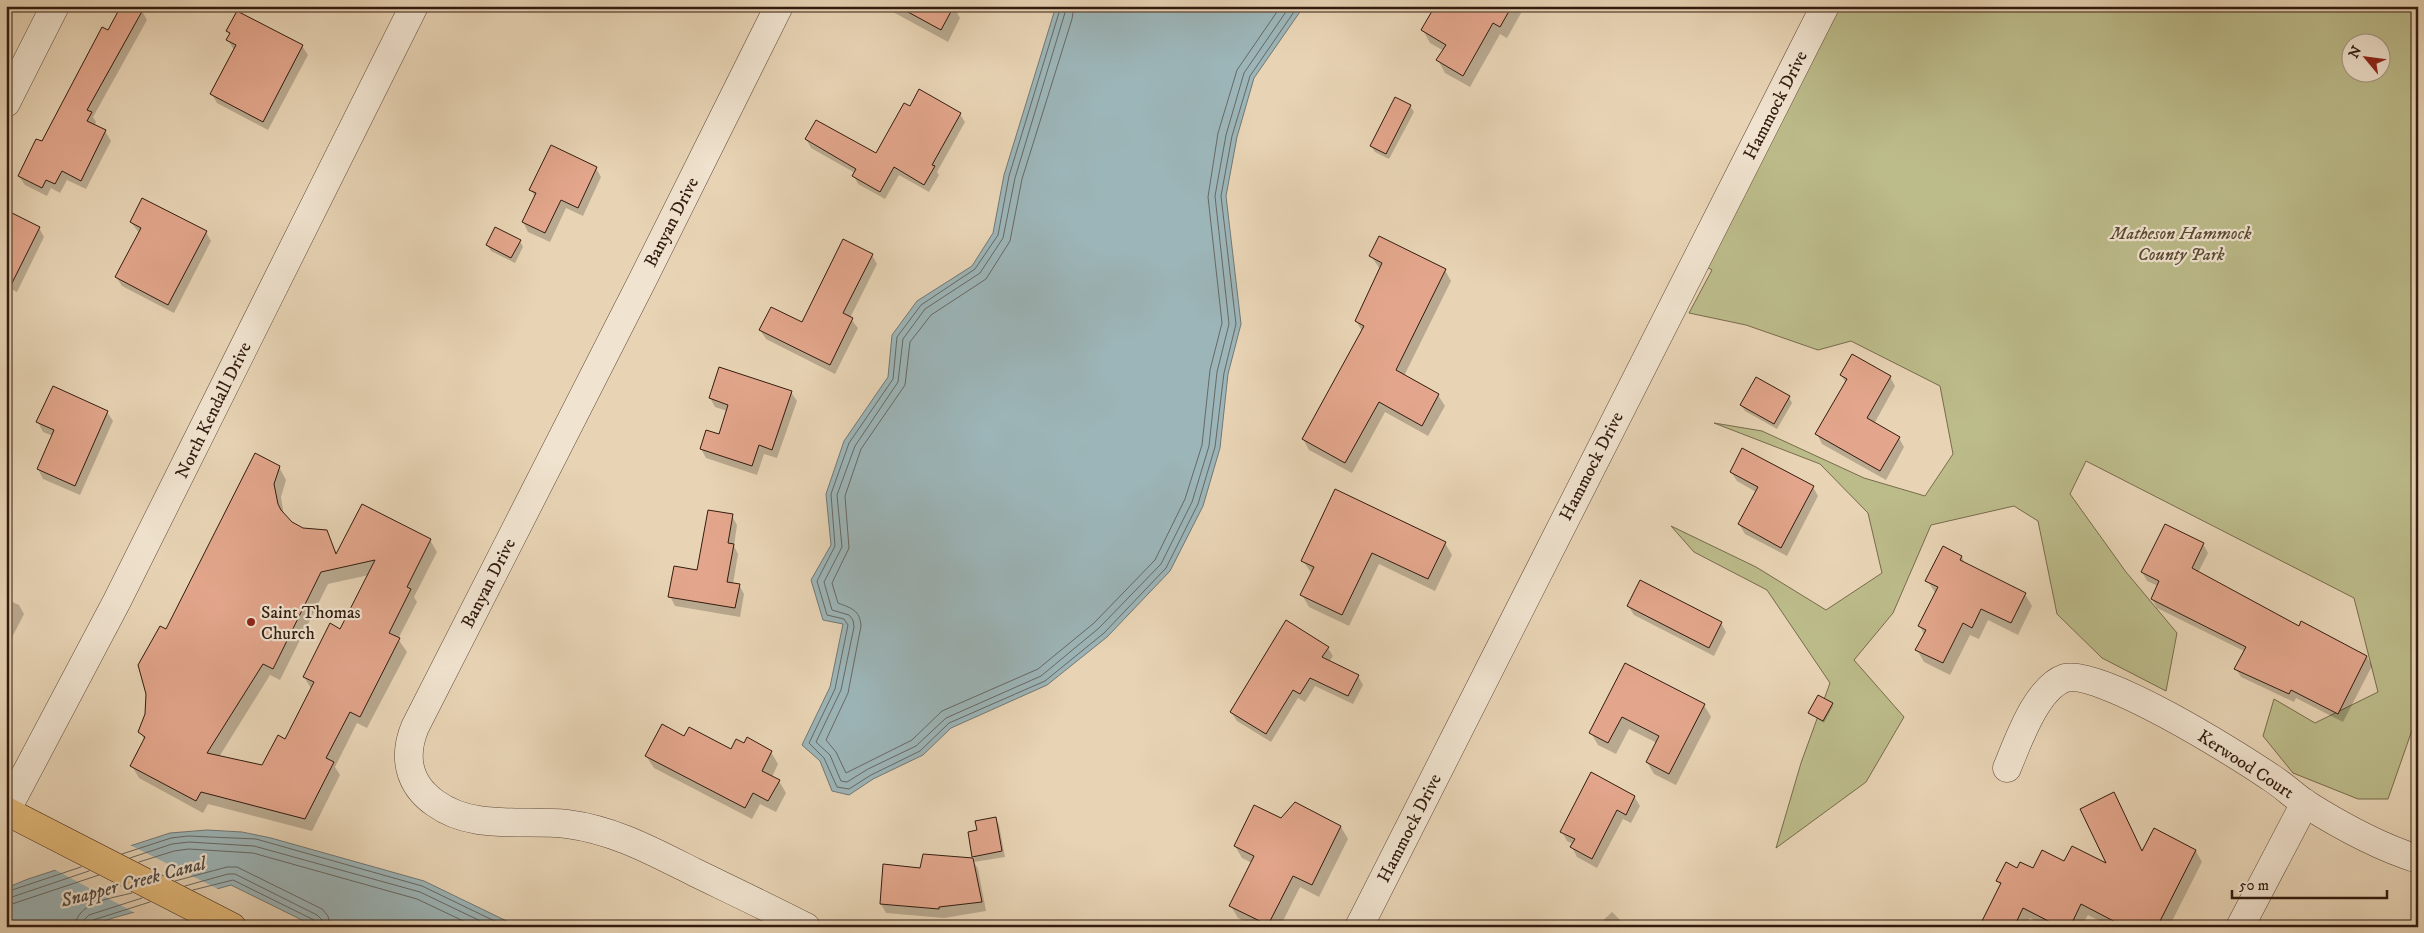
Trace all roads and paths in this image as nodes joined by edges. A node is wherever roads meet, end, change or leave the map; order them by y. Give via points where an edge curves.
1 (55, 6) edge
2 (414, 6) edge
3 (779, 6) edge
4 (1825, 6) edge
5 (6, 103) edge
6 (2007, 768) dead end
7 (2305, 803) junction
8 (6, 811) edge
9 (2418, 859) edge
10 (232, 927) edge
11 (806, 927) edge
12 (1359, 927) edge
13 (2240, 927) edge

1 - 5 street
2 - 8 street, North Kendall Drive via 117,601
3 - 11 street, Banyan Drive via 415,726 408,758 411,773 420,789 438,805 455,814 496,823 544,822 605,831
4 - 12 street, Hammock Drive
6 - 7 street, Kerwood Court via 2024,728 2044,695 2058,682 2072,677 2085,678 2182,723 2232,751
7 - 9 street, Kerwood Court via 2387,848
7 - 13 street
8 - 10 main road

